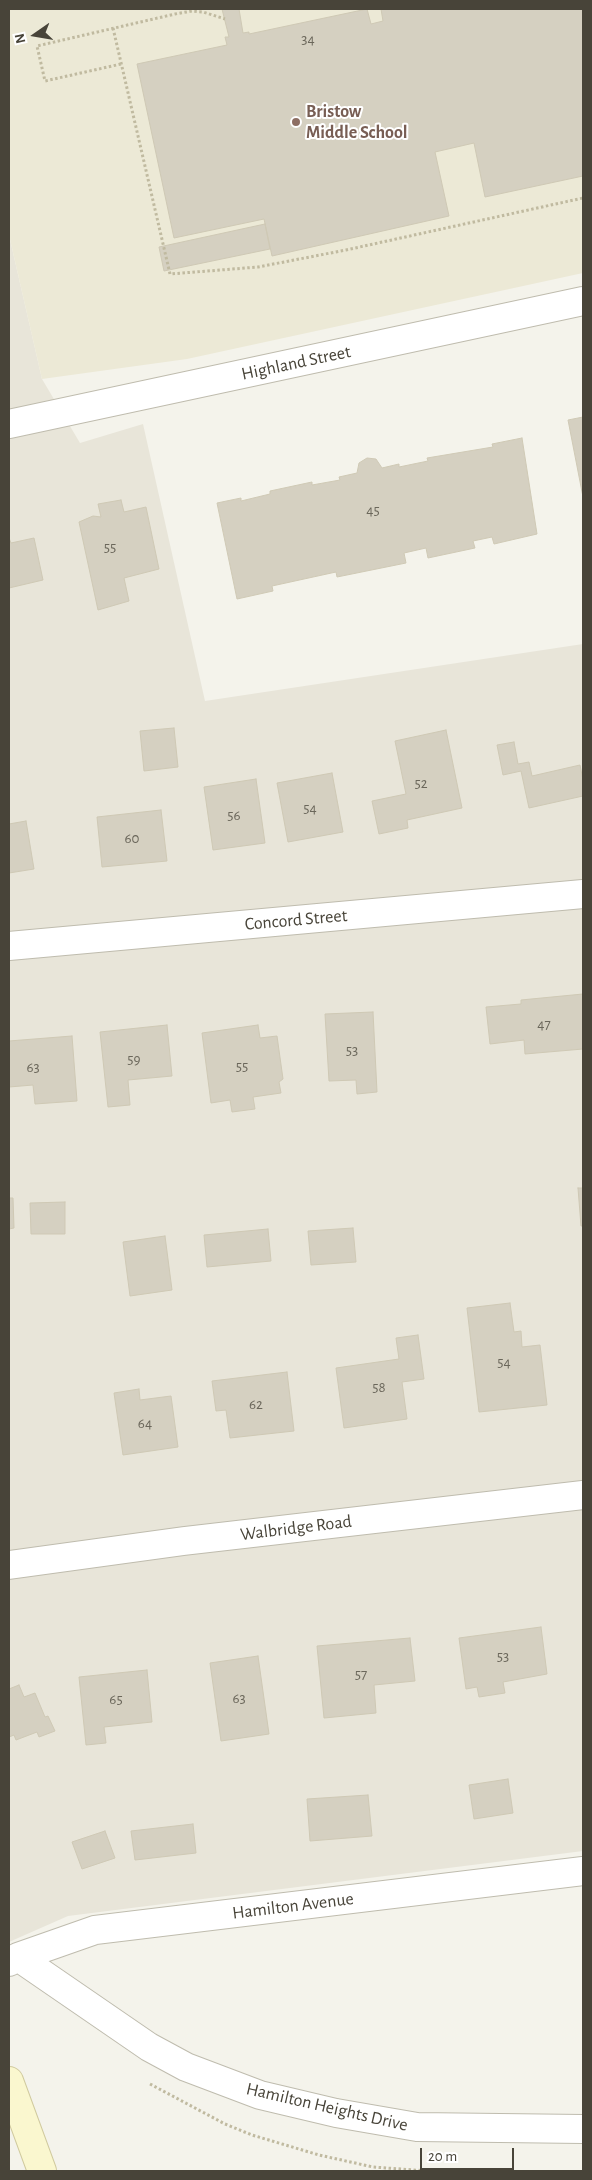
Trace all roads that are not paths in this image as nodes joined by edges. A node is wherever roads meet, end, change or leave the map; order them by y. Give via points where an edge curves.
1 (583, 301) edge
2 (9, 424) edge
3 (583, 894) edge
4 (9, 946) edge
5 (583, 1495) edge
6 (9, 1565) edge
7 (583, 1871) edge
8 (13, 1959) edge
9 (9, 2081) edge
10 (16, 2125) edge
11 (583, 2129) edge
12 (42, 2171) edge

1 - 2 street, Highland Street
3 - 4 street, Concord Street
5 - 6 street, Walbridge Road via 184,1541
7 - 8 street, Hamilton Avenue via 95,1930
8 - 11 street, Hamilton Heights Drive via 149,2047 186,2067 260,2095 417,2128
9 - 10 street
10 - 12 street

